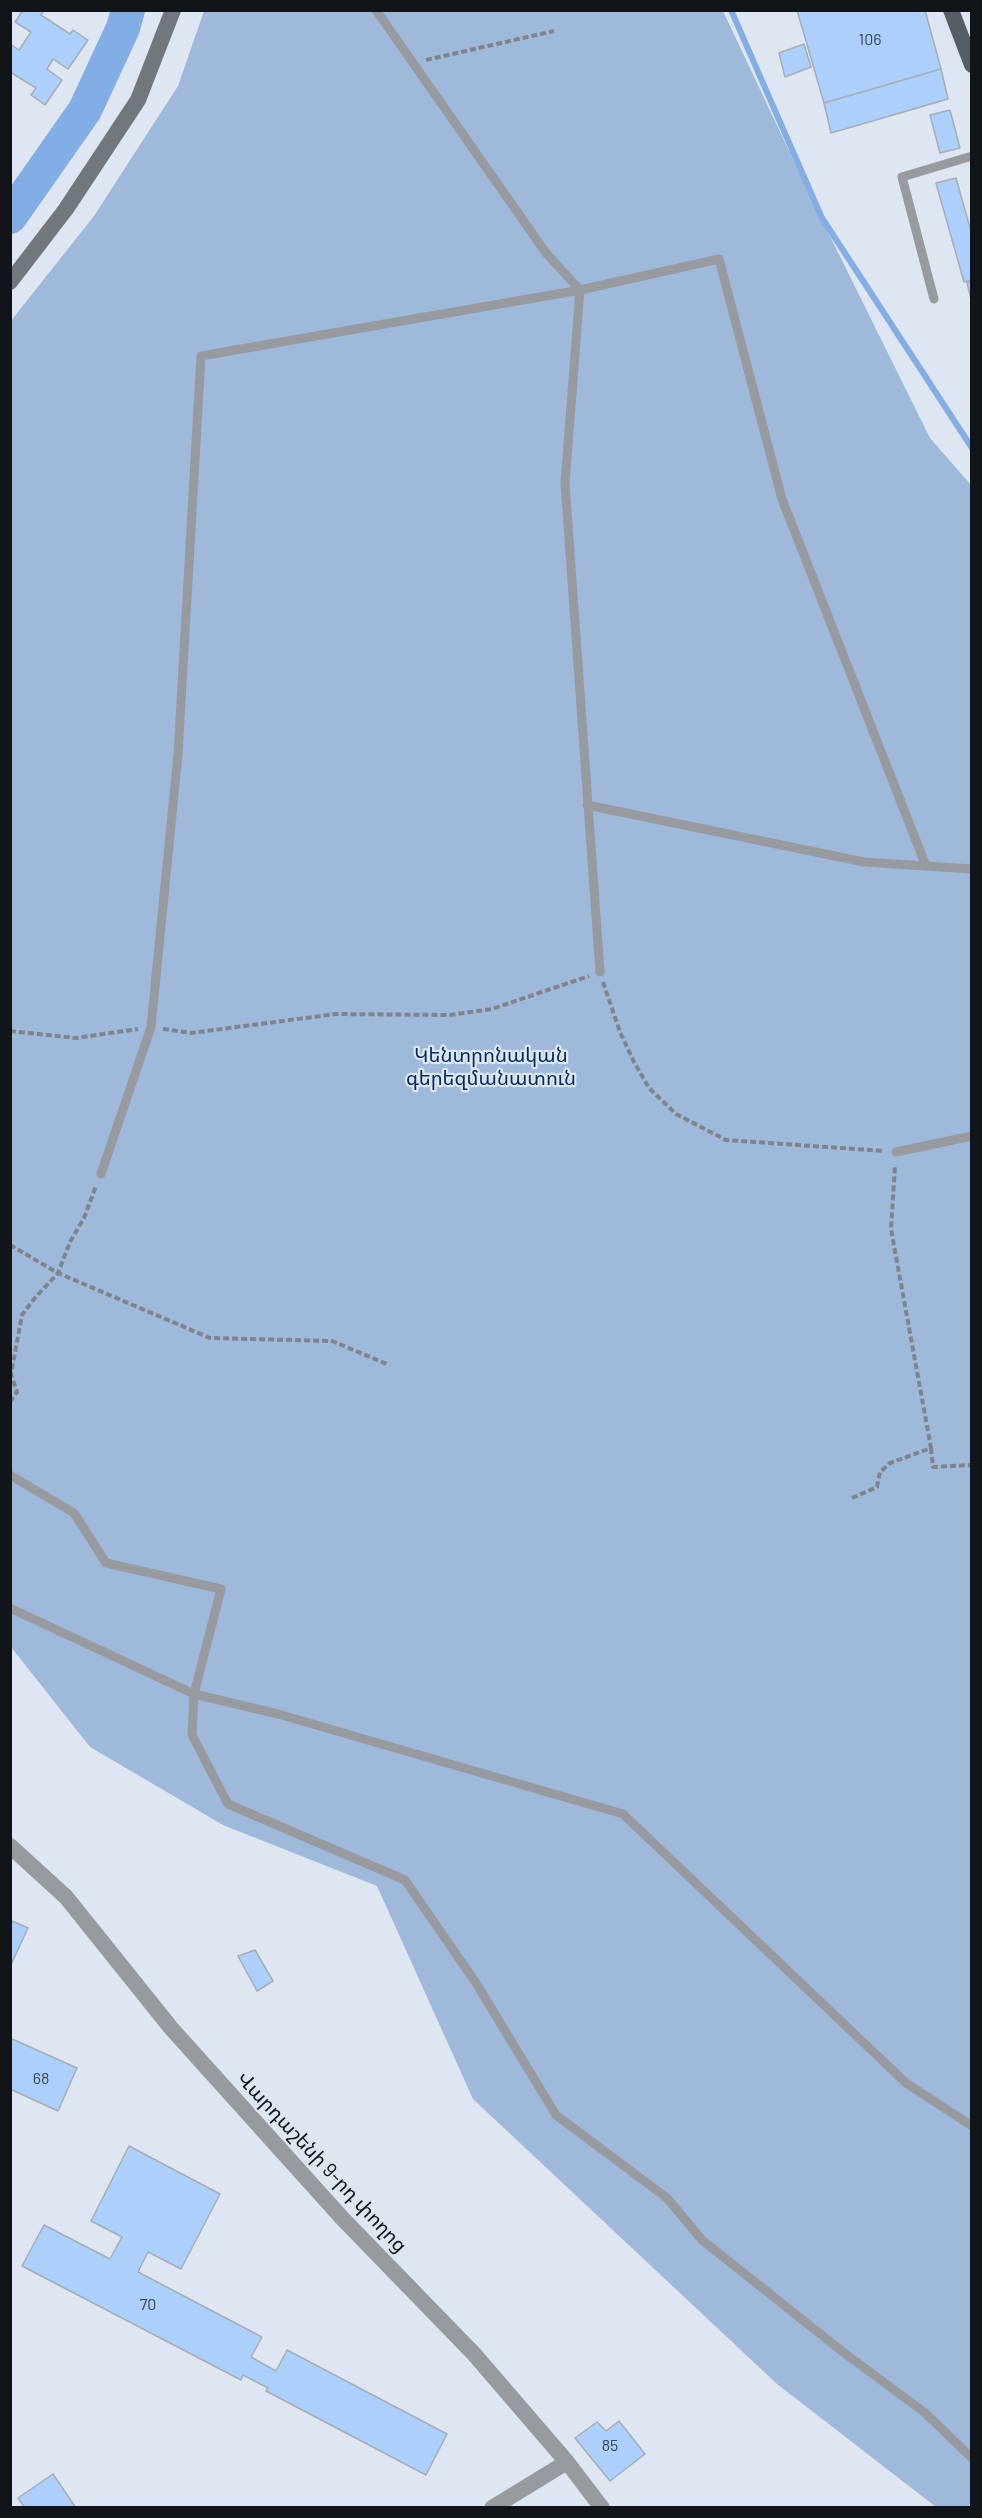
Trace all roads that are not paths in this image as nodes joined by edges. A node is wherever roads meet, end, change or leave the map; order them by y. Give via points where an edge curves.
1 (173, 10) edge
2 (376, 10) edge
3 (951, 10) edge
4 (972, 65) edge
5 (972, 156) edge
6 (10, 282) edge
7 (580, 291) junction
8 (934, 299) dead end
9 (586, 805) junction
10 (926, 866) junction
11 (972, 869) edge
12 (600, 972) road end
13 (972, 1136) edge
14 (896, 1152) road end
15 (100, 1174) road end
16 (10, 1475) edge
17 (10, 1608) edge
18 (194, 1694) junction
19 (10, 1846) edge
20 (972, 2126) edge
21 (972, 2458) edge
22 (567, 2462) junction
23 (492, 2508) edge
24 (602, 2508) edge

1 - 6 main road via 138,100 66,209
2 - 7 lane via 546,252
3 - 4 main road
5 - 8 lane via 903,177
7 - 9 lane via 565,483
7 - 10 lane via 719,259 782,498
7 - 15 lane via 201,356 178,754 151,1027
9 - 10 lane via 864,862
9 - 12 lane
10 - 11 lane
13 - 14 lane
16 - 18 lane via 74,1513 106,1563 221,1589
17 - 18 lane
18 - 20 lane via 278,1714 622,1814 906,2083
18 - 21 lane via 192,1735 228,1804 405,1880 476,1983 556,2115 667,2198 702,2240 924,2412
19 - 22 street, Վարդաշենի 9-րդ փողոց via 66,1897 171,2028 342,2218 474,2355
22 - 23 street
22 - 24 street, Վարդաշենի 9-րդ փողոց

